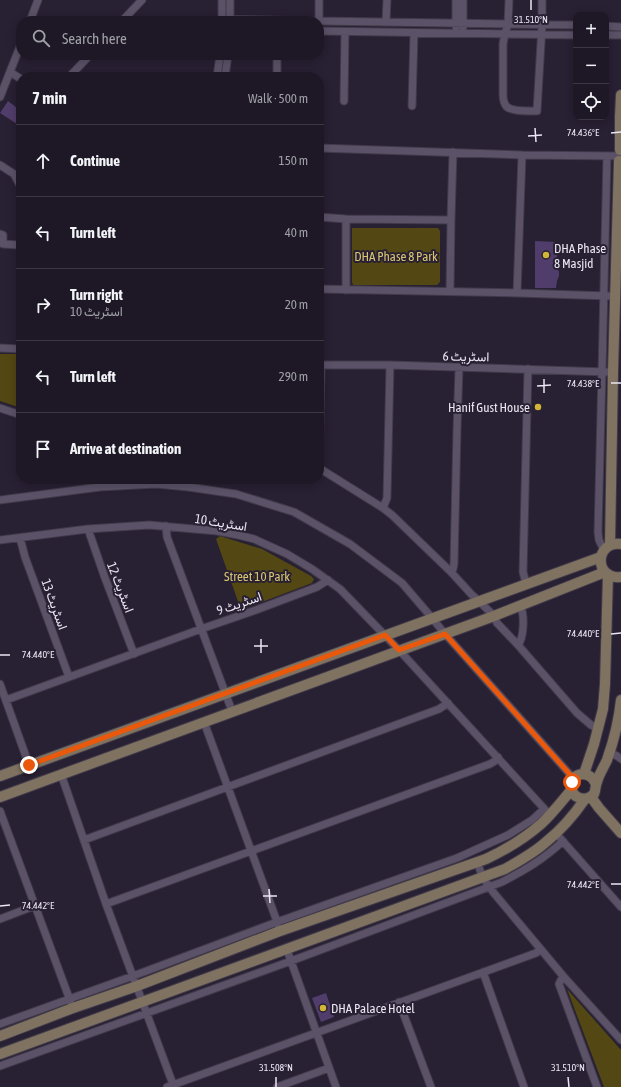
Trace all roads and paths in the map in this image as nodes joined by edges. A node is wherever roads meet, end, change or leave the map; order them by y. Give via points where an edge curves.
1 (38, 0) edge
2 (142, 0) edge
3 (222, 0) edge
4 (230, 0) edge
5 (319, 0) edge
6 (387, 0) edge
7 (456, 0) edge
8 (463, 0) edge
9 (509, 0) edge
10 (542, 0) edge
11 (32, 16) edge
12 (127, 16) edge
13 (222, 16) edge
14 (230, 16) edge
15 (319, 16) edge
16 (324, 21) edge
17 (386, 22) junction
18 (459, 23) junction
19 (508, 24) junction
20 (542, 25) junction
21 (573, 26) edge
22 (609, 26) edge
23 (621, 27) edge
24 (324, 31) edge
25 (345, 32) junction
26 (414, 32) junction
27 (459, 33) junction
28 (504, 34) junction
29 (541, 34) junction
30 (573, 35) edge
31 (609, 35) edge
32 (621, 35) edge
33 (16, 57) edge
34 (85, 60) edge
35 (219, 60) edge
36 (227, 60) edge
37 (277, 60) edge
38 (10, 72) junction
39 (74, 72) edge
40 (218, 72) edge
41 (226, 72) edge
42 (277, 72) edge
43 (16, 76) edge
44 (621, 95) edge
45 (0, 97) edge
46 (344, 101) dead end
47 (412, 106) dead end
48 (621, 109) edge
49 (324, 148) edge
50 (453, 152) junction
51 (522, 155) junction
52 (607, 156) junction
53 (620, 156) edge
54 (0, 165) edge
55 (16, 178) edge
56 (324, 217) edge
57 (346, 219) junction
58 (450, 220) junction
59 (0, 234) edge
60 (16, 245) edge
61 (324, 289) edge
62 (346, 290) junction
63 (450, 292) junction
64 (517, 293) junction
65 (604, 296) junction
66 (615, 296) junction
67 (618, 344) edge
68 (0, 348) edge
69 (16, 349) edge
70 (324, 365) edge
71 (390, 365) junction
72 (459, 368) junction
73 (528, 369) junction
74 (602, 372) junction
75 (613, 372) junction
76 (0, 408) edge
77 (16, 413) edge
78 (324, 471) edge
79 (0, 500) edge
80 (383, 508) junction
81 (166, 526) junction
82 (88, 529) junction
83 (20, 538) junction
84 (0, 540) edge
85 (621, 544) edge
86 (605, 551) junction
87 (451, 572) junction
88 (606, 573) junction
89 (621, 577) edge
90 (328, 580) junction
91 (526, 583) junction
92 (480, 601) junction
93 (520, 606) junction
94 (494, 616) junction
95 (432, 618) junction
96 (201, 629) junction
97 (445, 634) junction
98 (385, 635) junction
99 (518, 645) junction
100 (399, 650) junction
101 (134, 654) junction
102 (70, 677) junction
103 (0, 684) edge
104 (226, 694) junction
105 (6, 700) junction
106 (621, 700) edge
107 (448, 703) junction
108 (232, 711) junction
109 (204, 722) junction
110 (599, 729) junction
111 (609, 752) junction
112 (498, 758) junction
113 (621, 759) edge
114 (29, 765) junction
115 (61, 774) junction
116 (584, 774) junction
117 (0, 776) edge
118 (574, 779) junction
119 (596, 784) junction
120 (227, 787) junction
121 (572, 789) junction
122 (0, 797) edge
123 (588, 798) junction
124 (0, 811) edge
125 (547, 812) junction
126 (621, 833) edge
127 (560, 837) junction
128 (84, 840) junction
129 (251, 850) junction
130 (478, 862) junction
131 (483, 878) junction
132 (489, 888) junction
133 (106, 904) junction
134 (34, 906) junction
135 (621, 907) edge
136 (0, 919) edge
137 (279, 927) junction
138 (540, 949) junction
139 (287, 950) junction
140 (291, 961) junction
141 (483, 972) junction
142 (133, 976) junction
143 (564, 977) junction
144 (137, 986) junction
145 (143, 1002) junction
146 (399, 1002) junction
147 (71, 1004) junction
148 (147, 1013) junction
149 (0, 1024) edge
150 (316, 1033) junction
151 (0, 1036) edge
152 (621, 1040) edge
153 (0, 1054) edge
154 (0, 1066) edge
155 (329, 1068) junction
156 (171, 1086) edge
157 (277, 1087) edge
158 (336, 1087) edge
159 (431, 1087) edge
160 (524, 1087) edge
161 (597, 1087) edge

1 - 11 street
2 - 12 street
3 - 13 street
4 - 14 street
5 - 15 street
6 - 17 street
7 - 18 street
8 - 18 street
9 - 19 street
10 - 20 street
16 - 17 street
17 - 18 street
18 - 19 street
18 - 27 street
19 - 20 street
19 - 28 street
20 - 21 street
20 - 29 street
22 - 23 street
24 - 25 street
25 - 26 street
25 - 46 street
26 - 27 street
26 - 47 street
27 - 28 street
28 - 29 street
28 - 29 street via 504,102 512,110 537,111
29 - 30 street
31 - 32 street
33 - 38 street
34 - 39 street
35 - 40 street
36 - 41 street
37 - 42 street
38 - 43 street
38 - 45 street
44 - 48 street
48 - 53 street
49 - 50 street
50 - 51 street
50 - 58 street
51 - 52 street
51 - 64 street
52 - 53 street
52 - 65 street
53 - 66 street
54 - 55 street
56 - 57 street
57 - 58 street
57 - 62 street
58 - 63 street
59 - 60 street via 3,235 3,244
61 - 62 street
62 - 63 street
63 - 64 street
64 - 65 street
65 - 66 street
65 - 74 street
66 - 67 street
67 - 75 street
68 - 69 street
70 - 71 street, اسٹریٹ 6
71 - 72 street, اسٹریٹ 6
71 - 80 street via 387,498
72 - 73 street, اسٹریٹ 6
72 - 87 street via 454,569
73 - 74 street, اسٹریٹ 6
73 - 91 street via 523,572
74 - 75 street, اسٹریٹ 6
74 - 86 street via 598,532
75 - 86 street
76 - 77 street
78 - 80 street
79 - 95 street via 100,487 156,484 236,494 294,512 350,544 402,583
80 - 87 street
81 - 82 street, اسٹریٹ 10
81 - 90 street, اسٹریٹ 10 via 217,531 254,539 287,554
81 - 96 street via 167,537
82 - 83 street, اسٹریٹ 10
82 - 101 street, اسٹریٹ 12
83 - 84 street, اسٹریٹ 10
83 - 102 street, اسٹریٹ 13
85 - 86 street via 616,544
86 - 88 street via 601,565
86 - 91 street
87 - 92 street
88 - 89 street
88 - 93 street
88 - 110 street via 604,699
90 - 96 street, اسٹریٹ 9 via 317,587
90 - 98 street, اسٹریٹ 10 via 340,588
91 - 92 street
92 - 94 street
92 - 95 street
93 - 94 street
93 - 99 street via 523,611 522,640
94 - 97 street
94 - 99 street via 497,623
95 - 97 street
95 - 98 street
96 - 101 street, اسٹریٹ 9
96 - 104 street
97 - 100 street
97 - 118 street
98 - 100 street, اسٹریٹ 10
98 - 104 street
99 - 110 street via 577,713
100 - 107 street, اسٹریٹ 10
100 - 108 street
101 - 102 street, اسٹریٹ 9
102 - 105 street, اسٹریٹ 9
103 - 105 street
104 - 108 street
104 - 114 street
105 - 114 street
106 - 111 street via 618,722
107 - 112 street, اسٹریٹ 10
107 - 120 street via 439,709
108 - 109 street
109 - 115 street
109 - 120 street
110 - 116 street
111 - 113 street
111 - 119 street
112 - 125 street, اسٹریٹ 10
112 - 129 street via 490,764
114 - 117 street
115 - 122 street
115 - 128 street
116 - 118 street
116 - 119 street via 592,776
118 - 121 street
119 - 123 street via 594,793
120 - 128 street
120 - 129 street
121 - 123 street via 577,797
121 - 125 street
123 - 126 street
123 - 127 street
124 - 134 street
125 - 130 street via 541,824 524,838
125 - 137 street via 508,835 457,858
127 - 131 street via 505,869
127 - 132 street via 545,857
127 - 135 street
128 - 133 street
129 - 133 street
129 - 137 street
130 - 131 street
130 - 137 street
131 - 132 street
131 - 139 street
132 - 138 street
132 - 140 street
133 - 142 street
134 - 136 street
134 - 147 street
137 - 142 street
137 - 144 street
138 - 141 street via 536,953
138 - 143 street
139 - 140 street
139 - 145 street
140 - 148 street
140 - 150 street
141 - 146 street
141 - 160 street
142 - 144 street
142 - 147 street
143 - 152 street
143 - 161 street via 559,984
144 - 145 street
144 - 147 street
145 - 148 street
145 - 153 street
146 - 150 street
146 - 159 street
147 - 149 street
147 - 151 street
148 - 154 street
148 - 156 street
150 - 155 street
150 - 156 street
155 - 157 street
155 - 158 street

